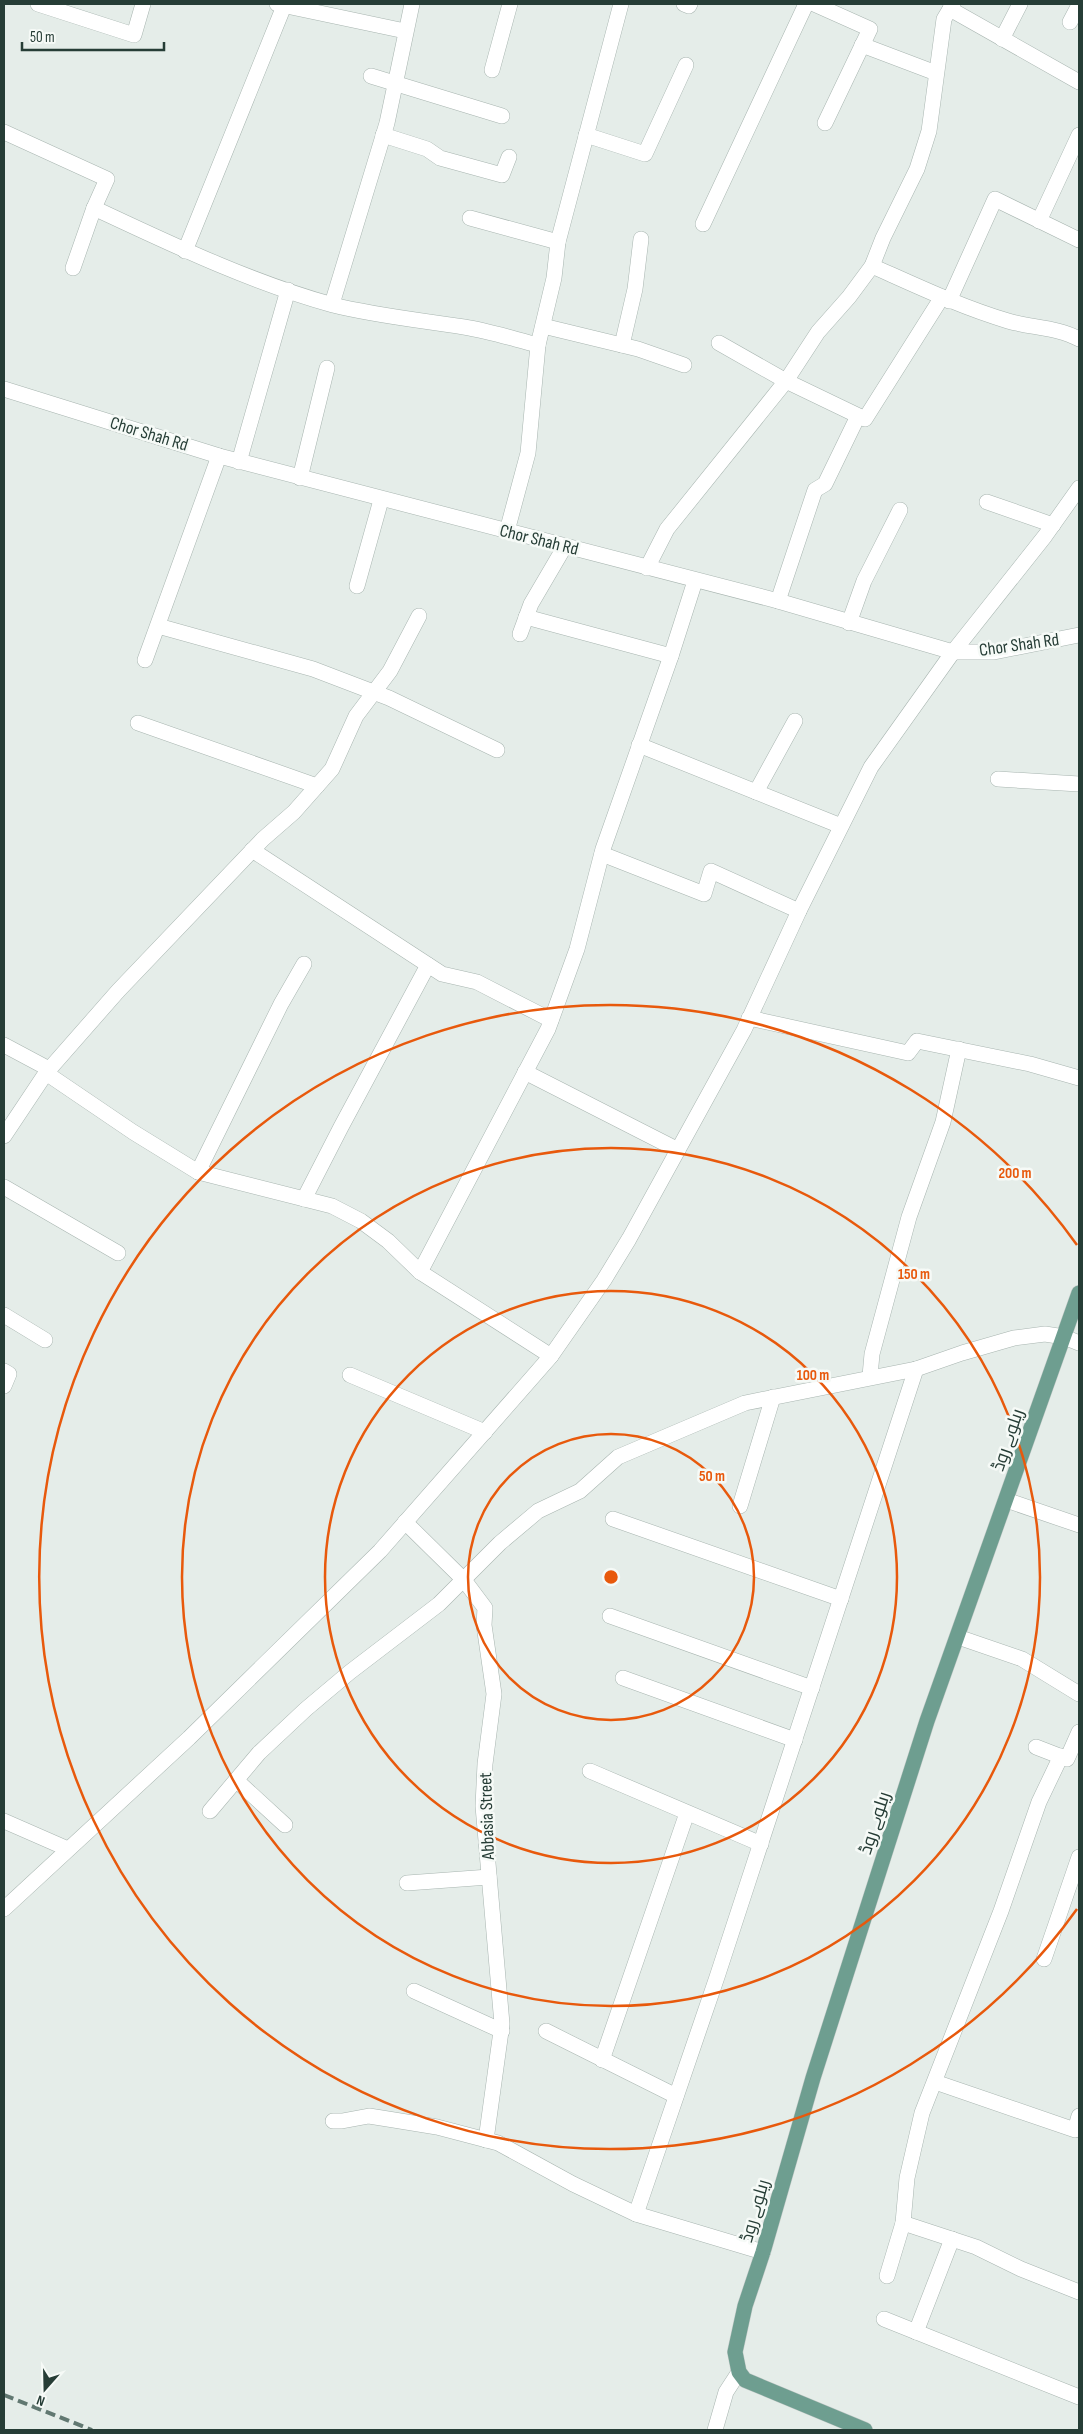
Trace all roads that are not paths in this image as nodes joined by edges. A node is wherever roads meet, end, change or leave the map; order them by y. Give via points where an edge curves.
1 (38, 4) edge
2 (143, 4) edge
3 (412, 4) edge
4 (510, 4) edge
5 (621, 4) edge
6 (684, 4) edge
7 (690, 4) edge
8 (806, 4) edge
9 (814, 4) edge
10 (1020, 4) edge
11 (280, 5) edge
12 (1079, 5) edge
13 (951, 6) edge
14 (1070, 22) dead end
15 (405, 31) junction
16 (1002, 38) junction
17 (862, 45) junction
18 (686, 65) dead end
19 (492, 70) dead end
20 (936, 74) junction
21 (371, 76) dead end
22 (395, 82) junction
23 (1079, 82) edge
24 (502, 116) dead end
25 (825, 123) dead end
26 (4, 132) edge
27 (383, 135) junction
28 (586, 135) junction
29 (1079, 135) edge
30 (509, 157) dead end
31 (94, 208) junction
32 (470, 218) dead end
33 (1039, 222) junction
34 (703, 224) dead end
35 (641, 239) dead end
36 (1079, 240) edge
37 (558, 242) junction
38 (185, 251) junction
39 (872, 266) junction
40 (73, 268) dead end
41 (288, 290) junction
42 (946, 299) junction
43 (332, 304) junction
44 (543, 326) junction
45 (1079, 339) edge
46 (719, 343) dead end
47 (538, 345) junction
48 (622, 345) junction
49 (684, 366) dead end
50 (327, 368) dead end
51 (786, 381) junction
52 (4, 389) edge
53 (858, 416) junction
54 (219, 456) junction
55 (239, 462) junction
56 (300, 478) junction
57 (1079, 488) edge
58 (381, 500) junction
59 (987, 502) dead end
60 (900, 510) dead end
61 (1053, 526) junction
62 (507, 531) junction
63 (565, 546) junction
64 (647, 568) junction
65 (695, 581) junction
66 (357, 586) dead end
67 (778, 601) junction
68 (420, 616) dead end
69 (526, 617) junction
70 (849, 623) junction
71 (158, 626) junction
72 (520, 634) dead end
73 (1079, 635) edge
74 (953, 652) junction
75 (671, 656) junction
76 (145, 660) dead end
77 (373, 692) junction
78 (796, 721) dead end
79 (138, 723) dead end
80 (639, 745) junction
81 (497, 750) dead end
82 (998, 778) dead end
83 (1079, 784) edge
84 (317, 786) junction
85 (756, 792) junction
86 (841, 826) junction
87 (252, 850) junction
88 (602, 854) junction
89 (799, 911) junction
90 (304, 964) dead end
91 (428, 965) junction
92 (749, 1018) junction
93 (552, 1020) junction
94 (4, 1045) edge
95 (959, 1049) junction
96 (47, 1071) junction
97 (525, 1072) junction
98 (1079, 1078) edge
99 (4, 1136) edge
100 (678, 1150) junction
101 (198, 1172) junction
102 (4, 1187) edge
103 (304, 1199) junction
104 (118, 1253) dead end
105 (420, 1272) junction
106 (1079, 1293) edge
107 (4, 1314) edge
108 (1064, 1337) junction
109 (45, 1340) dead end
110 (1079, 1343) edge
111 (551, 1356) junction
112 (916, 1369) junction
113 (4, 1371) edge
114 (350, 1376) dead end
115 (870, 1376) junction
116 (4, 1386) edge
117 (773, 1397) junction
118 (485, 1432) junction
119 (1006, 1500) junction
120 (740, 1506) dead end
121 (613, 1519) dead end
122 (405, 1522) junction
123 (1079, 1525) edge
124 (464, 1580) junction
125 (841, 1599) junction
126 (610, 1616) dead end
127 (958, 1637) junction
128 (623, 1678) dead end
129 (812, 1688) junction
130 (1079, 1694) edge
131 (1079, 1732) edge
132 (795, 1740) junction
133 (1036, 1747) dead end
134 (1061, 1756) junction
135 (590, 1770) dead end
136 (236, 1780) junction
137 (210, 1811) dead end
138 (688, 1813) junction
139 (4, 1821) edge
140 (285, 1824) dead end
141 (761, 1844) junction
142 (68, 1849) junction
143 (1079, 1857) edge
144 (489, 1877) junction
145 (407, 1883) dead end
146 (4, 1910) edge
147 (1044, 1959) dead end
148 (414, 1991) dead end
149 (502, 2031) junction
150 (546, 2031) dead end
151 (602, 2060) junction
152 (935, 2082) junction
153 (676, 2096) junction
154 (1079, 2117) edge
155 (333, 2120) dead end
156 (486, 2140) junction
157 (636, 2214) junction
158 (904, 2223) junction
159 (952, 2239) junction
160 (763, 2252) junction
161 (887, 2276) dead end
162 (1079, 2292) edge
163 (884, 2320) dead end
164 (916, 2332) junction
165 (739, 2372) junction
166 (1078, 2392) edge
167 (715, 2430) edge
168 (865, 2430) edge

1 - 2 street via 134,35
3 - 15 street
4 - 19 street
5 - 28 street
6 - 7 street
8 - 34 street
9 - 17 street via 870,29
10 - 16 street
11 - 15 street
11 - 38 street
12 - 14 street
13 - 16 street
13 - 20 street via 944,19
15 - 22 street
16 - 23 street
17 - 20 street
17 - 25 street
18 - 28 street via 645,154
20 - 39 street via 929,131 918,169
21 - 22 street
22 - 24 street
22 - 27 street
26 - 31 street via 107,179
27 - 30 street via 427,149 440,158 502,175
27 - 43 street
28 - 37 street
29 - 33 street
31 - 38 street
31 - 40 street
32 - 37 street
33 - 36 street
33 - 42 street via 995,199
35 - 48 street via 635,289
37 - 44 street
38 - 41 street
39 - 42 street
39 - 51 street via 818,332
41 - 43 street
41 - 55 street
42 - 45 street via 1010,322 1068,332
42 - 53 street via 865,419
43 - 47 street via 377,315 466,327
44 - 47 street
44 - 48 street
46 - 51 street
47 - 62 street via 528,453
48 - 49 street
50 - 56 street
51 - 53 street
51 - 64 street via 667,529
52 - 54 street, Chor Shah Rd
53 - 67 street via 825,484 815,490
54 - 55 street, Chor Shah Rd
54 - 71 street
55 - 56 street, Chor Shah Rd
56 - 58 street, Chor Shah Rd
57 - 61 street
58 - 62 street, Chor Shah Rd
58 - 66 street
59 - 61 street
60 - 70 street via 864,581
61 - 74 street
62 - 63 street, Chor Shah Rd
63 - 64 street, Chor Shah Rd
63 - 69 street
64 - 65 street, Chor Shah Rd
65 - 67 street, Chor Shah Rd
65 - 75 street
67 - 70 street, Chor Shah Rd
68 - 77 street via 390,671
69 - 72 street
69 - 75 street
70 - 74 street, Chor Shah Rd
71 - 76 street
71 - 77 street via 313,670
73 - 74 street, Chor Shah Rd via 994,652
74 - 86 street via 871,767
75 - 80 street
77 - 81 street
77 - 84 street via 356,716 332,769
78 - 85 street
79 - 84 street
80 - 85 street
80 - 88 street
82 - 83 street
84 - 87 street
85 - 86 street
86 - 89 street
87 - 91 street
87 - 96 street
88 - 89 street via 704,894 711,871
88 - 93 street via 577,949
89 - 92 street
90 - 101 street
91 - 93 street via 442,974 477,982
91 - 103 street
92 - 95 street via 908,1052 917,1041
92 - 100 street
93 - 97 street
94 - 96 street
95 - 98 street
95 - 115 street via 943,1122 909,1217 872,1354
96 - 99 street
96 - 101 street via 133,1132
97 - 100 street
97 - 105 street via 505,1116
100 - 111 street via 604,1280
101 - 103 street
102 - 104 street
103 - 105 street via 332,1206 361,1221
105 - 111 street
106 - 108 main road, ریلوے روڈ
107 - 109 street
108 - 110 street
108 - 112 street via 1045,1334 1014,1338
108 - 119 main road, ریلوے روڈ
111 - 118 street
112 - 115 street
112 - 125 street
113 - 116 street via 10,1374
114 - 118 street
115 - 117 street
117 - 120 street
117 - 124 street via 745,1403 618,1457 580,1491 538,1512 500,1543
118 - 122 street
119 - 123 street
119 - 127 main road, ریلوے روڈ
121 - 125 street
122 - 124 street, Abbasia Street
122 - 142 street via 296,1634
124 - 136 street via 439,1604 306,1710 258,1753
124 - 144 street, Abbasia Street via 484,1608 494,1694 483,1806
125 - 129 street
126 - 129 street
127 - 130 street via 1022,1659
127 - 160 main road, ریلوے روڈ via 927,1721 813,2078
128 - 132 street
129 - 132 street
131 - 134 street via 1067,1759
132 - 141 street
133 - 134 street
134 - 152 street via 1039,1802
135 - 138 street
136 - 137 street
136 - 140 street
138 - 141 street
138 - 151 street
139 - 142 street
141 - 153 street
142 - 146 street
143 - 147 street
144 - 145 street
144 - 149 street, Abbasia Street
148 - 149 street
149 - 156 street, Abbasia Street
150 - 151 street
151 - 153 street
152 - 154 street via 1075,2130
152 - 158 street via 922,2113 907,2178
153 - 157 street
155 - 156 street via 369,2116 437,2127
156 - 157 street via 498,2143
157 - 160 street
158 - 159 street
158 - 161 street
159 - 162 street
159 - 164 street
160 - 165 main road, ریلوے روڈ via 745,2306 735,2352
163 - 164 street
164 - 166 street
165 - 167 street via 726,2392
165 - 168 main road via 752,2384

